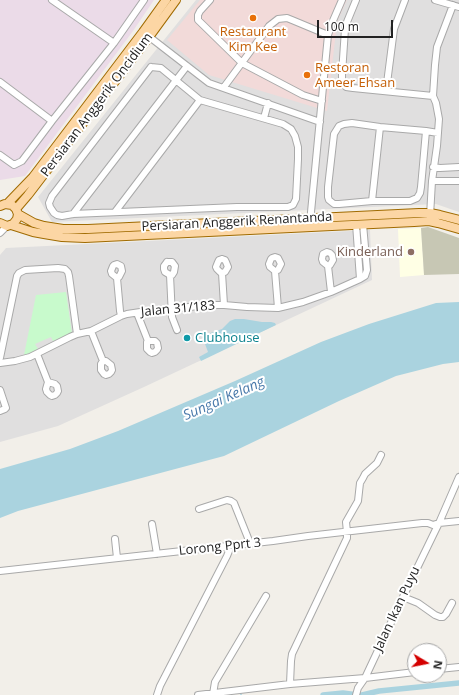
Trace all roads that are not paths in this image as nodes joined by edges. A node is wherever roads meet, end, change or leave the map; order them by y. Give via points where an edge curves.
1 (52, 0) edge
2 (144, 0) edge
3 (166, 0) edge
4 (176, 0) edge
5 (210, 0) edge
6 (342, 0) edge
7 (356, 0) edge
8 (405, 0) edge
9 (435, 0) edge
10 (456, 6) edge
11 (146, 34) junction
12 (328, 36) junction
13 (114, 43) junction
14 (242, 63) junction
15 (187, 66) junction
16 (176, 80) junction
17 (0, 82) edge
18 (224, 87) junction
19 (386, 91) junction
20 (433, 96) junction
21 (200, 100) junction
22 (322, 101) junction
23 (268, 103) junction
24 (264, 118) junction
25 (52, 121) junction
26 (320, 122) junction
27 (380, 127) junction
28 (426, 131) junction
29 (438, 133) junction
30 (0, 155) edge
31 (433, 167) junction
32 (459, 167) edge
33 (459, 180) edge
34 (432, 181) junction
35 (372, 201) junction
36 (3, 204) edge
37 (17, 212) junction
38 (115, 212) junction
39 (73, 214) junction
40 (430, 217) junction
41 (310, 218) junction
42 (459, 220) edge
43 (360, 224) junction
44 (6, 225) edge
45 (310, 227) junction
46 (459, 229) edge
47 (0, 233) edge
48 (365, 243) junction
49 (357, 244) junction
50 (328, 266) dead end
51 (275, 271) dead end
52 (222, 273) dead end
53 (170, 275) dead end
54 (117, 278) dead end
55 (360, 279) junction
56 (331, 292) junction
57 (224, 305) junction
58 (278, 308) junction
59 (172, 309) junction
60 (137, 313) junction
61 (121, 316) junction
62 (177, 330) dead end
63 (91, 331) junction
64 (77, 334) junction
65 (148, 340) dead end
66 (37, 354) junction
67 (0, 358) edge
68 (103, 360) dead end
69 (0, 363) edge
70 (48, 382) dead end
71 (0, 390) edge
72 (0, 410) edge
73 (381, 456) dead end
74 (459, 477) edge
75 (199, 509) dead end
76 (459, 521) edge
77 (439, 523) junction
78 (152, 524) dead end
79 (347, 532) junction
80 (115, 539) dead end
81 (250, 543) junction
82 (230, 546) junction
83 (157, 554) junction
84 (117, 558) junction
85 (0, 571) edge
86 (266, 596) dead end
87 (403, 597) junction
88 (452, 603) dead end
89 (459, 667) edge
90 (447, 668) edge
91 (407, 673) edge
92 (365, 678) junction
93 (290, 684) junction
94 (213, 694) junction
95 (156, 695) edge
96 (198, 695) edge
97 (356, 695) edge

1 - 13 street
2 - 13 street
3 - 11 main road, Persiaran Anggerik Oncidium
4 - 11 main road, Persiaran Anggerik Oncidium
5 - 14 street via 200,11 198,20
6 - 12 street
7 - 19 street via 347,22 343,84 346,87
8 - 19 street via 394,29
9 - 10 street
10 - 20 street via 438,47
11 - 15 street
11 - 36 main road, Persiaran Anggerik Oncidium via 33,177
11 - 37 main road, Persiaran Anggerik Oncidium
12 - 14 street via 287,18 278,19 269,26
12 - 22 street
13 - 25 street
14 - 18 street
14 - 22 street via 303,95
15 - 16 street
15 - 18 street via 209,83
16 - 21 street
16 - 39 street
16 - 39 street via 161,68 151,67 52,196 49,203 54,213 62,216
17 - 25 street
18 - 23 street
19 - 20 street
20 - 29 street via 438,111
21 - 24 street
21 - 38 street
22 - 26 street
23 - 24 street
23 - 26 street
24 - 38 street via 292,129 295,136 298,159 296,199 293,205
25 - 30 street via 22,161 14,165
26 - 41 street
27 - 28 street
27 - 35 street
27 - 35 street via 352,123 339,126 334,134 328,188 329,200 334,204
28 - 29 street
28 - 35 street via 419,196 410,201
29 - 31 street
31 - 32 street
31 - 34 street
33 - 34 street
34 - 40 street
36 - 37 main road, Persiaran Anggerik Renantanda via 12,205
37 - 41 main road, Persiaran Anggerik Renantanda via 34,223 63,229
37 - 44 main road, Persiaran Anggerik Oncidium via 16,221
38 - 39 street
40 - 41 main road, Persiaran Anggerik Renantanda
40 - 42 main road, Persiaran Anggerik Renantanda via 440,215
40 - 43 main road, Persiaran Anggerik Renantanda
40 - 46 main road, Persiaran Anggerik Renantanda via 438,223
41 - 45 street
43 - 45 main road, Persiaran Anggerik Renantanda
43 - 48 street
43 - 49 street
44 - 45 main road, Persiaran Anggerik Renantanda via 62,237 85,238
44 - 47 street
48 - 49 street
48 - 55 street via 366,273
49 - 55 street
50 - 56 street
51 - 58 street
52 - 57 street
53 - 59 street
54 - 61 street
55 - 56 street, Jalan 31/183
56 - 58 street, Jalan 31/183
57 - 58 street, Jalan 31/183
57 - 59 street, Jalan 31/183
59 - 60 street, Jalan 31/183
59 - 62 street
60 - 61 street, Jalan 31/183
60 - 65 street
61 - 63 street, Jalan 31/183
63 - 64 street, Jalan 31/183
63 - 68 street
64 - 66 street, Jalan 31/183
64 - 67 street via 68,272 58,268 25,270 17,276
66 - 69 street, Jalan 31/183
66 - 70 street
71 - 72 street via 6,406
73 - 79 street via 361,480 358,501 346,522
74 - 77 street, Jalan Ikan Puyu
75 - 81 street via 231,501
76 - 77 street, Lorong Pprt 3
77 - 79 street, Lorong Pprt 3
77 - 87 street, Jalan Ikan Puyu
78 - 83 street
79 - 81 street, Lorong Pprt 3
79 - 93 street via 347,538 292,654
80 - 84 street
81 - 82 street, Lorong Pprt 3
82 - 83 street, Lorong Pprt 3
82 - 95 street
83 - 84 street, Lorong Pprt 3
84 - 85 street, Lorong Pprt 3
86 - 94 street via 215,682
87 - 88 street via 440,617 446,614
87 - 92 street, Jalan Ikan Puyu
89 - 90 street
91 - 92 street
92 - 93 street
92 - 97 street, Jalan Ikan Puyu
93 - 94 street
94 - 96 street

